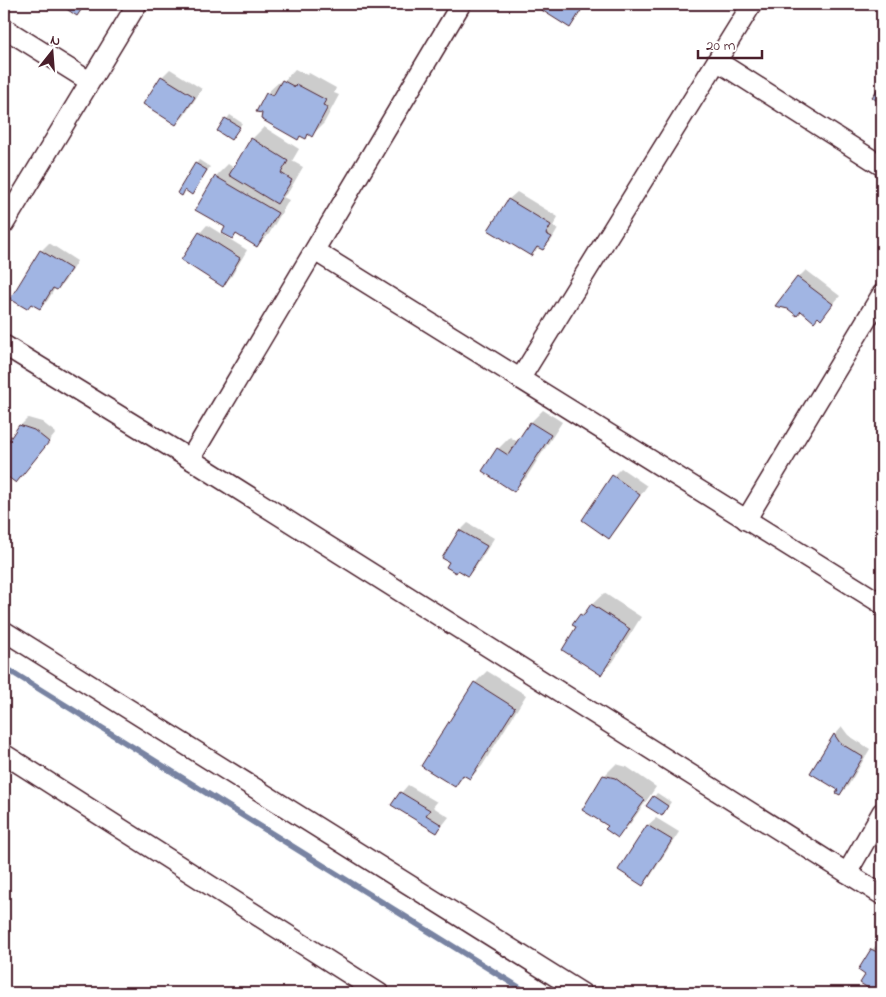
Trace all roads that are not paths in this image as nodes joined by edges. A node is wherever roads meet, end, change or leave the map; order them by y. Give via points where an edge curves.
1 (138, 4) edge
2 (461, 4) edge
3 (752, 4) edge
4 (4, 28) edge
5 (717, 61) junction
6 (90, 81) junction
7 (882, 166) edge
8 (4, 224) edge
9 (315, 251) junction
10 (882, 294) edge
11 (4, 344) edge
12 (520, 379) junction
13 (190, 459) junction
14 (746, 520) junction
15 (882, 604) edge
16 (4, 631) edge
17 (4, 754) edge
18 (882, 812) edge
19 (847, 873) junction
20 (882, 895) edge
21 (380, 993) edge
22 (582, 993) edge

1 - 6 street
2 - 9 street
3 - 5 street
4 - 6 street
5 - 7 street
5 - 12 street
6 - 8 street
9 - 12 street
9 - 13 street
10 - 14 street
11 - 13 street
12 - 14 street
13 - 19 street
14 - 15 street
16 - 22 street
17 - 21 street
18 - 19 street
19 - 20 street

